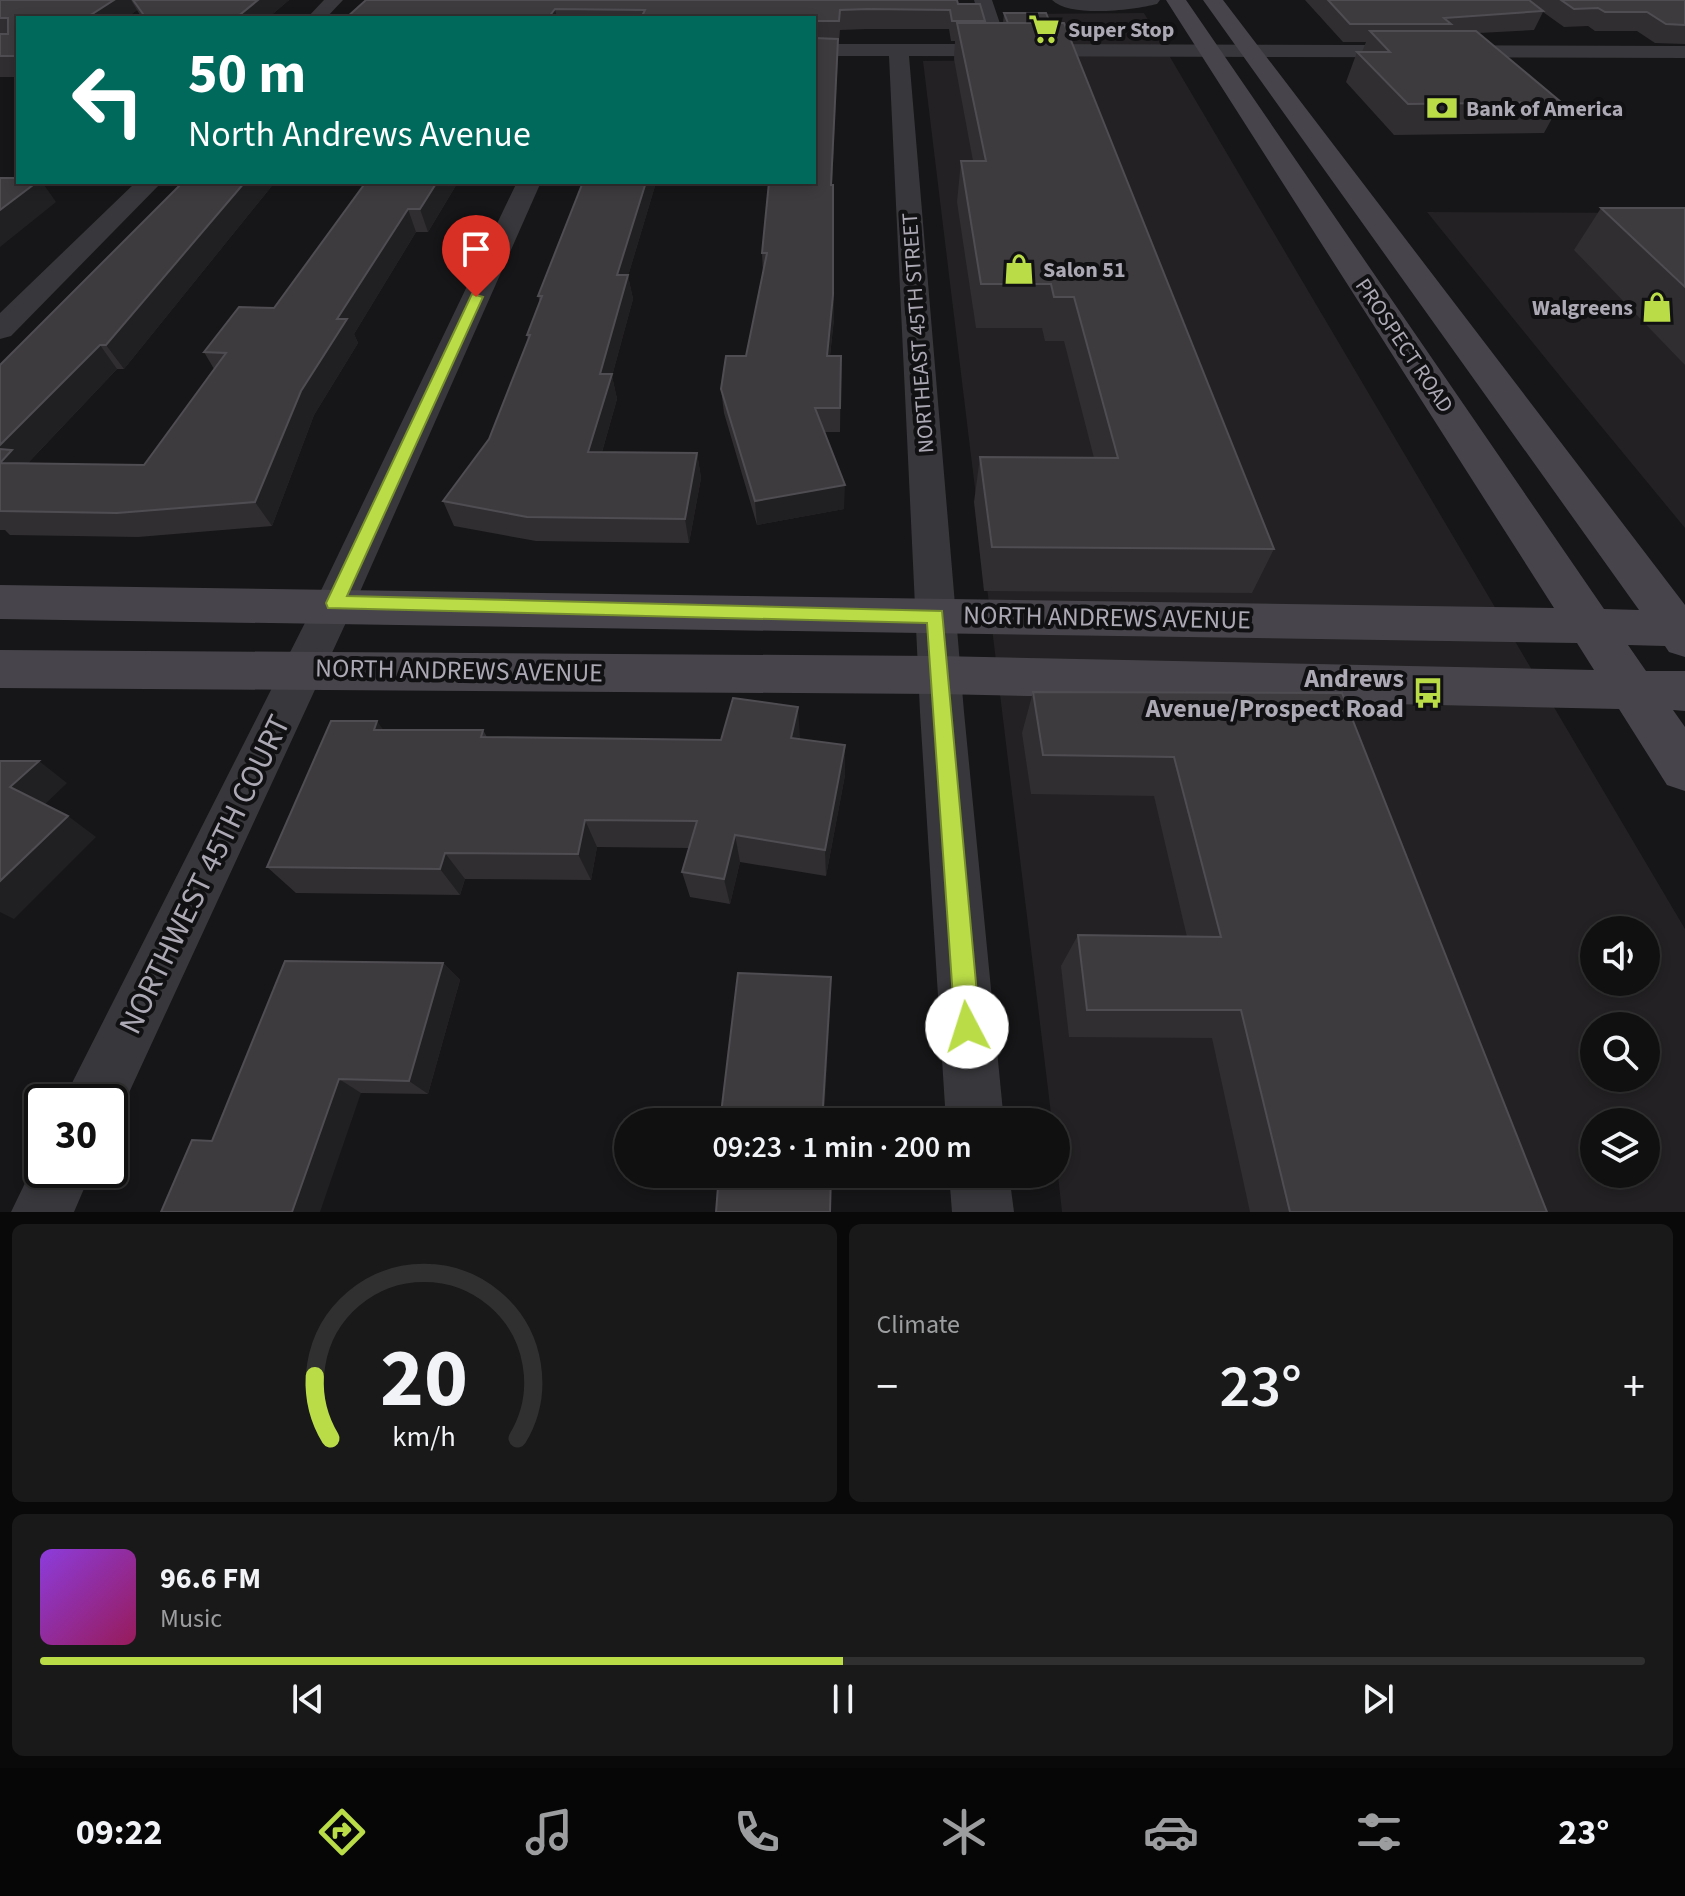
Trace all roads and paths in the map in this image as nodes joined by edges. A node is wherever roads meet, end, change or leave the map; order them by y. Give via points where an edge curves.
1 (334, 0) edge
2 (983, 0) edge
3 (1061, 0) edge
4 (1151, 0) edge
5 (1176, 0) edge
6 (1213, 0) edge
7 (318, 16) edge
8 (1556, 34) dead end
9 (816, 50) edge
10 (899, 51) junction
11 (999, 51) junction
12 (1580, 52) junction
13 (1685, 52) edge
14 (1211, 53) junction
15 (1252, 53) junction
16 (148, 184) edge
17 (528, 184) edge
18 (0, 330) edge
19 (0, 602) edge
20 (335, 603) junction
21 (935, 616) junction
22 (1591, 626) junction
23 (1682, 633) edge
24 (0, 669) edge
25 (302, 669) junction
26 (939, 675) junction
27 (1633, 690) junction
28 (1685, 691) edge
29 (1685, 769) edge
30 (103, 1084) edge
31 (974, 1108) edge
32 (53, 1188) edge
33 (980, 1188) edge
34 (42, 1212) edge
35 (983, 1212) edge

1 - 7 street
2 - 11 street
3 - 4 street via 1113,7
5 - 14 main road, PROSPECT ROAD
6 - 15 main road, PROSPECT ROAD
8 - 12 street
9 - 10 street
10 - 11 street
10 - 21 street, NORTHEAST 45TH STREET
11 - 14 street
12 - 13 street
12 - 15 street
14 - 15 street
14 - 22 main road, PROSPECT ROAD
15 - 23 main road, PROSPECT ROAD
16 - 18 street
17 - 20 street, NORTHWEST 45TH COURT
19 - 20 main road, NORTH ANDREWS AVENUE
20 - 21 main road, NORTH ANDREWS AVENUE
20 - 25 street, NORTHWEST 45TH COURT
21 - 22 main road, NORTH ANDREWS AVENUE
21 - 26 street, NORTHEAST 45TH STREET
22 - 23 main road, NORTH ANDREWS AVENUE
22 - 27 main road, PROSPECT ROAD
24 - 25 main road, NORTH ANDREWS AVENUE
25 - 26 main road, NORTH ANDREWS AVENUE
25 - 30 street, NORTHWEST 45TH COURT
26 - 27 main road, NORTH ANDREWS AVENUE
26 - 31 street, NORTHEAST 45TH STREET
27 - 28 main road, NORTH ANDREWS AVENUE
27 - 29 main road, PROSPECT ROAD
32 - 34 street
33 - 35 street

